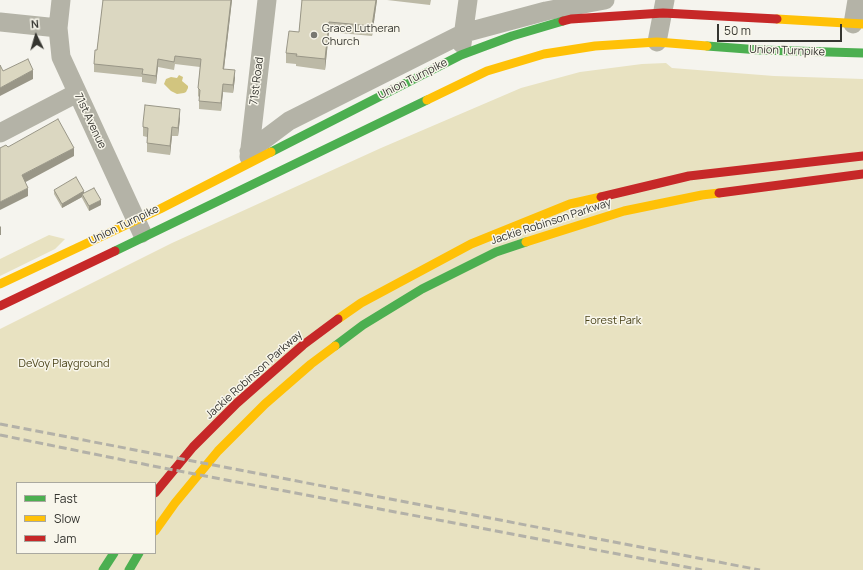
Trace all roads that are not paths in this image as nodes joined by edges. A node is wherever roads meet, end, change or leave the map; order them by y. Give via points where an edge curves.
1 (61, 0) edge
2 (267, 0) edge
3 (468, 0) edge
4 (605, 0) edge
5 (855, 1) edge
6 (664, 7) edge
7 (0, 22) edge
8 (858, 24) edge
9 (58, 28) junction
10 (464, 33) junction
11 (657, 42) junction
12 (863, 53) edge
13 (461, 55) junction
14 (77, 93) junction
15 (0, 133) edge
16 (863, 156) edge
17 (249, 157) junction
18 (863, 174) edge
19 (140, 228) junction
20 (0, 284) edge
21 (0, 306) edge
22 (156, 493) edge
23 (156, 530) edge
24 (113, 554) edge
25 (138, 554) edge
26 (103, 570) edge
27 (129, 570) edge

1 - 9 street, 71st Avenue
2 - 17 street, 71st Road
3 - 10 street
4 - 10 street, Union Turnpike via 546,11
5 - 8 street
6 - 8 main road, Union Turnpike
6 - 11 street
6 - 13 main road, Union Turnpike via 571,19 512,36
7 - 9 street
9 - 14 street, 71st Avenue via 61,57
10 - 13 street
10 - 17 street, Union Turnpike via 289,121
11 - 12 main road, Union Turnpike via 760,50
11 - 19 main road, Union Turnpike via 595,46 544,54 487,71
13 - 17 main road, Union Turnpike
14 - 15 street
14 - 19 street, 71st Avenue
16 - 22 main road, Jackie Robinson Parkway via 689,176 570,204 470,244 361,302 303,345 193,447
17 - 19 main road, Union Turnpike
18 - 23 main road, Jackie Robinson Parkway via 702,195 624,211 496,252 422,289 363,325 311,364 265,404 218,451
19 - 20 main road, Union Turnpike
19 - 21 main road, Union Turnpike
24 - 26 main road
25 - 27 main road

